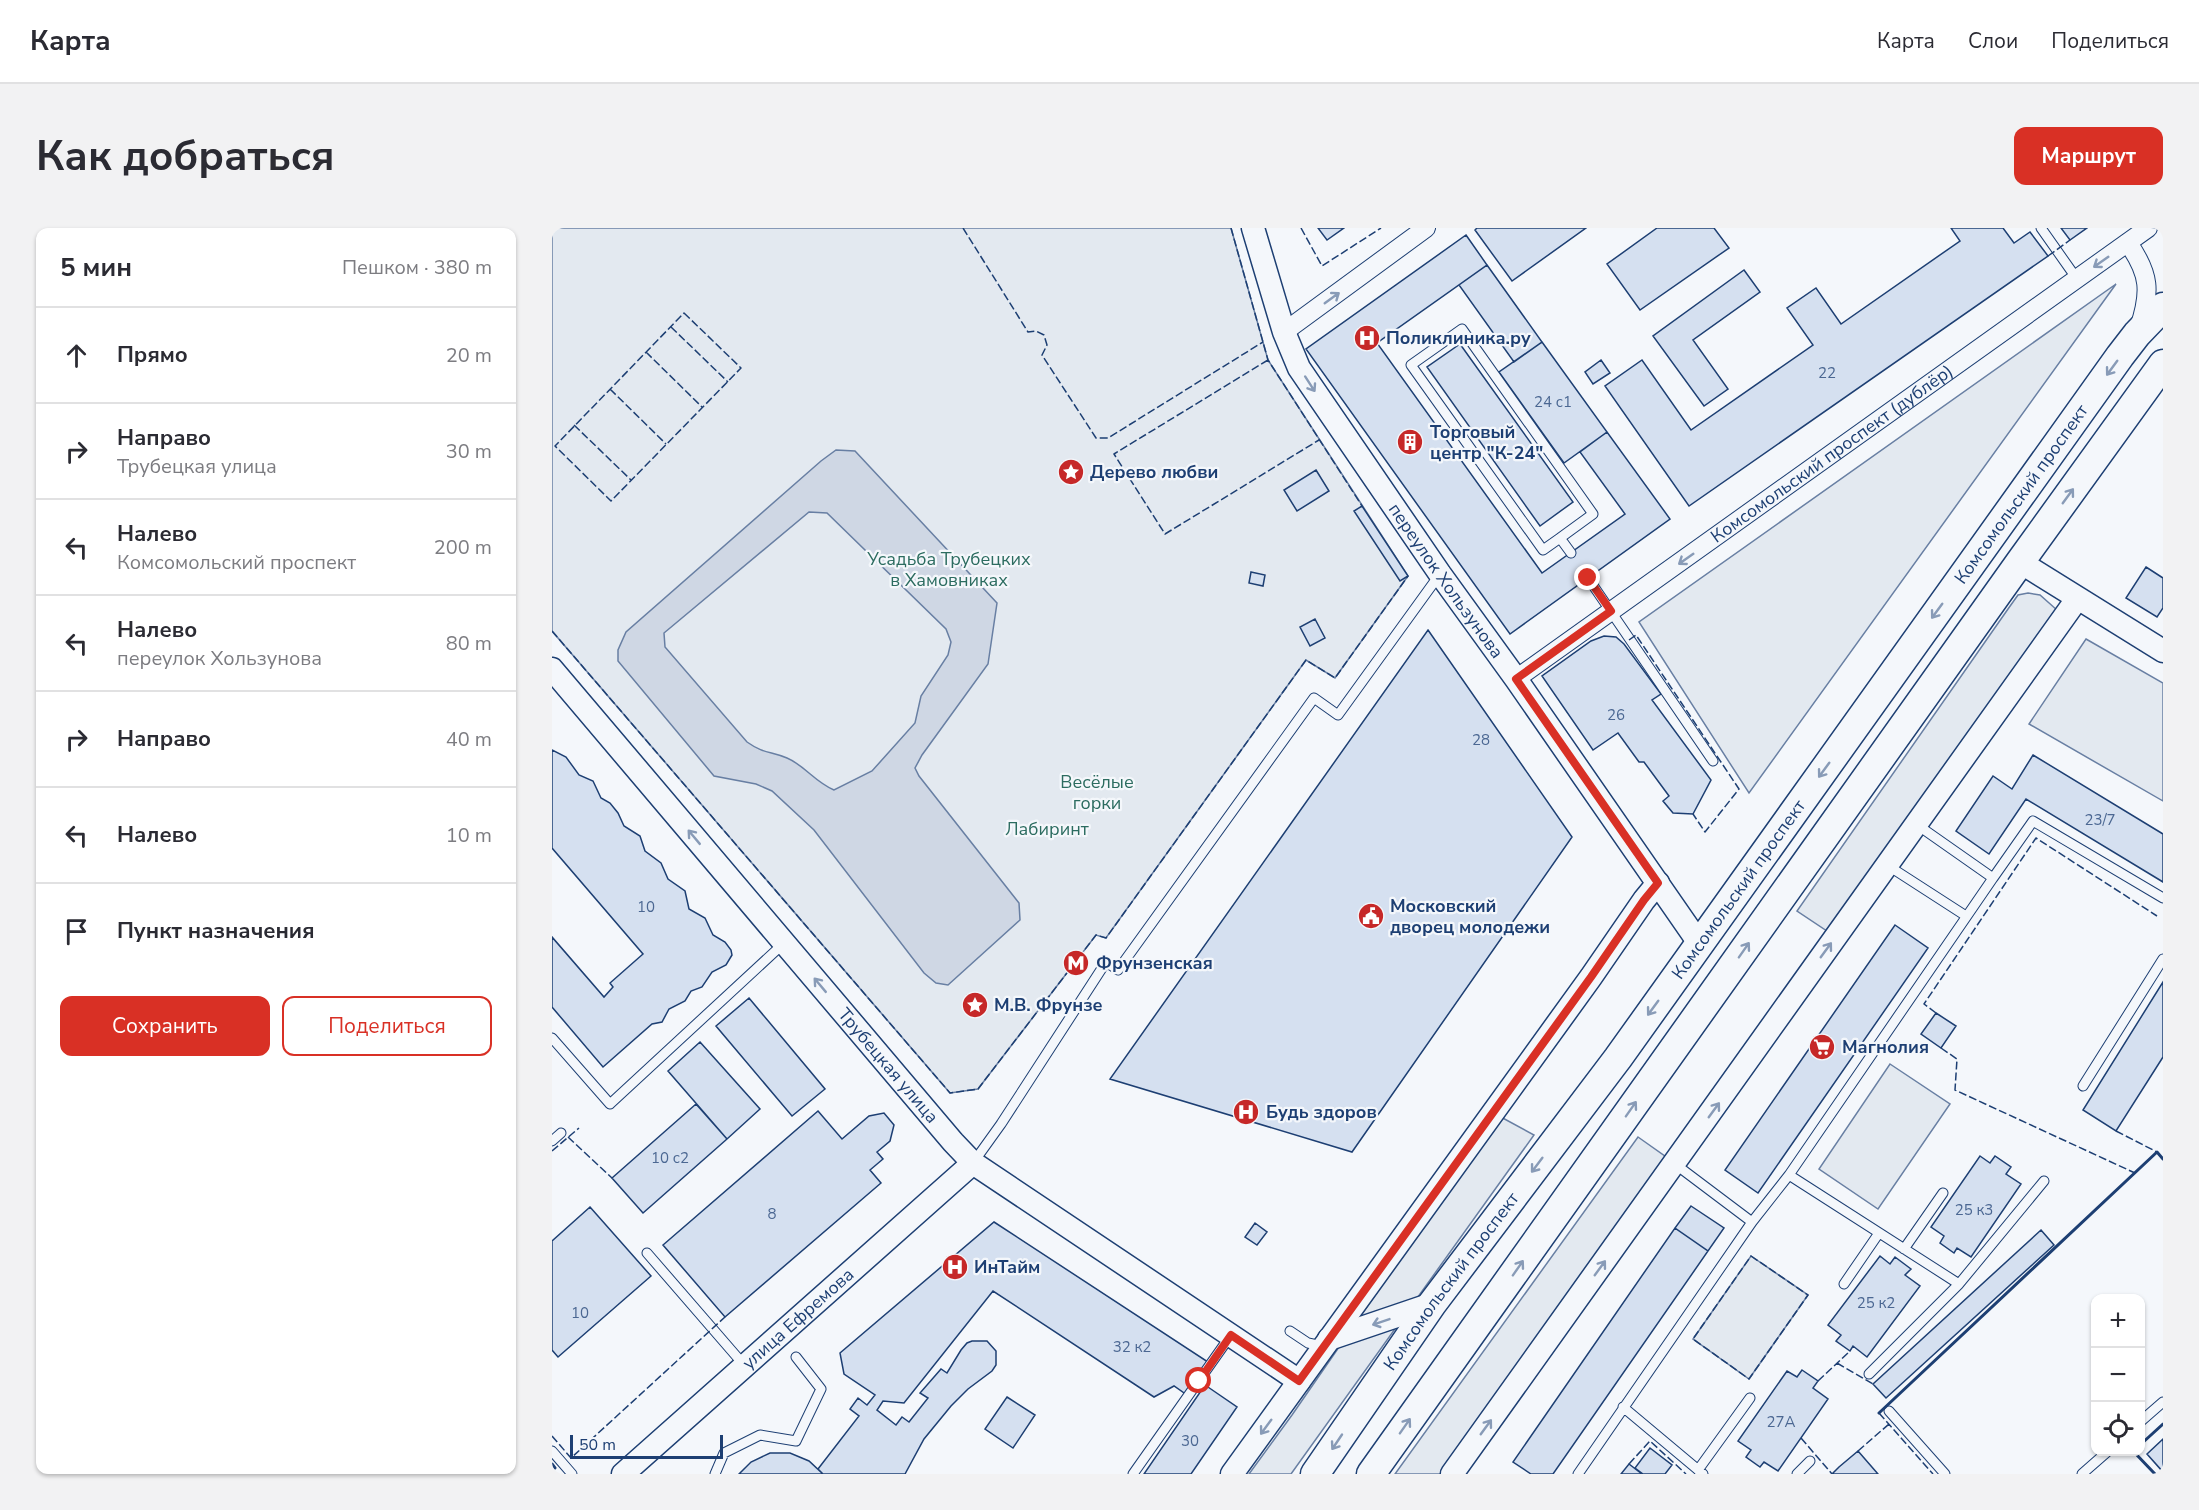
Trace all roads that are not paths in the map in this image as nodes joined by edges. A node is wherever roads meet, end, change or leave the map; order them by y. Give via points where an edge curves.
1 (1253, 228) edge
2 (1426, 228) edge
3 (2041, 228) edge
4 (2148, 228) edge
5 (2128, 243) junction
6 (2077, 279) junction
7 (2163, 307) edge
8 (1284, 332) junction
9 (2137, 334) junction
10 (2163, 364) edge
11 (1560, 538) junction
12 (1571, 553) dead end
13 (2020, 562) junction
14 (1440, 574) junction
15 (1588, 578) dead end
16 (2077, 599) junction
17 (1611, 611) junction
18 (2163, 651) edge
19 (554, 677) edge
20 (1516, 679) junction
21 (1713, 761) dead end
22 (1916, 824) junction
23 (1887, 865) junction
24 (1993, 878) junction
25 (1658, 883) junction
26 (2163, 898) edge
27 (1966, 916) junction
28 (1699, 943) junction
29 (784, 944) junction
30 (2163, 959) edge
31 (552, 1038) edge
32 (2083, 1086) dead end
33 (561, 1133) dead end
34 (552, 1141) edge
35 (973, 1163) junction
36 (1675, 1164) junction
37 (1789, 1175) junction
38 (2044, 1182) dead end
39 (1943, 1193) dead end
40 (1752, 1222) junction
41 (1879, 1233) junction
42 (1904, 1250) junction
43 (647, 1253) dead end
44 (1844, 1284) dead end
45 (1959, 1284) junction
46 (1432, 1305) junction
47 (1290, 1331) dead end
48 (1231, 1335) junction
49 (1327, 1343) junction
50 (796, 1357) dead end
51 (744, 1365) junction
52 (1869, 1374) dead end
53 (1299, 1381) junction
54 (1750, 1398) dead end
55 (2163, 1402) edge
56 (1623, 1407) junction
57 (1889, 1411) dead end
58 (2145, 1418) edge
59 (552, 1451) edge
60 (2102, 1456) edge
61 (1810, 1461) dead end
62 (1700, 1472) edge
63 (572, 1474) edge
64 (624, 1474) edge
65 (715, 1474) edge
66 (1133, 1474) edge
67 (1232, 1474) edge
68 (1316, 1474) edge
69 (1371, 1474) edge
70 (1452, 1474) edge
71 (1578, 1474) edge
72 (1797, 1474) edge
73 (1945, 1474) edge
74 (2082, 1474) edge

1 - 8 street, переулок Хользунова
8 -> 2 street
3 - 6 lane
4 - 5 street, Комсомольский проспект (дублёр)
5 -> 6 street, Комсомольский проспект (дублёр)
5 - 9 street via 2146,278 2145,310
6 -> 17 street, Комсомольский проспект (дублёр)
7 - 9 main road, Комсомольский проспект
8 -> 14 street, переулок Хользунова via 1299,368
9 -> 28 main road, Комсомольский проспект
13 -> 10 main road
11 - 11 lane via 1543,550 1412,365 1462,329 1593,514
11 - 12 lane
13 - 16 street
69 -> 13 main road
14 - 20 street, переулок Хользунова
14 - 35 lane via 1338,715 1314,698 1118,970 1106,962
15 - 17 lane
16 - 18 street
16 - 22 street
17 - 20 street, Комсомольский проспект (дублёр)
17 - 21 lane
29 -> 19 street, Трубецкая улица
20 - 25 street, переулок Хользунова
22 - 23 street
22 - 24 lane
23 - 27 lane
36 -> 23 street
24 - 26 lane via 2033,821
24 - 27 lane
25 - 28 street, переулок Хользунова
25 - 49 street
27 - 37 lane
28 -> 46 main road, Комсомольский проспект via 1618,1058
29 - 31 lane via 610,1104
35 -> 29 street, Трубецкая улица
30 - 32 lane
33 - 34 lane
35 - 48 street, Трубецкая улица
35 - 51 street, улица Ефремова
36 - 40 lane
70 -> 36 street
37 - 40 lane
37 - 41 lane
38 - 45 lane
39 - 42 lane
40 - 56 lane
41 - 42 lane
41 - 44 lane
42 - 45 lane
43 - 51 lane
45 - 52 lane
46 -> 49 street
46 -> 68 main road, Комсомольский проспект
47 - 49 lane via 1308,1343
48 - 53 street, Трубецкая улица
48 - 66 lane
49 - 53 street
50 - 65 lane via 821,1389 796,1441 760,1435 724,1453
51 - 64 street, улица Ефремова
53 -> 67 street
54 - 62 lane
55 - 58 lane
56 - 62 lane
56 - 71 lane
57 - 73 lane
59 - 63 lane
60 - 74 lane
61 - 72 lane

